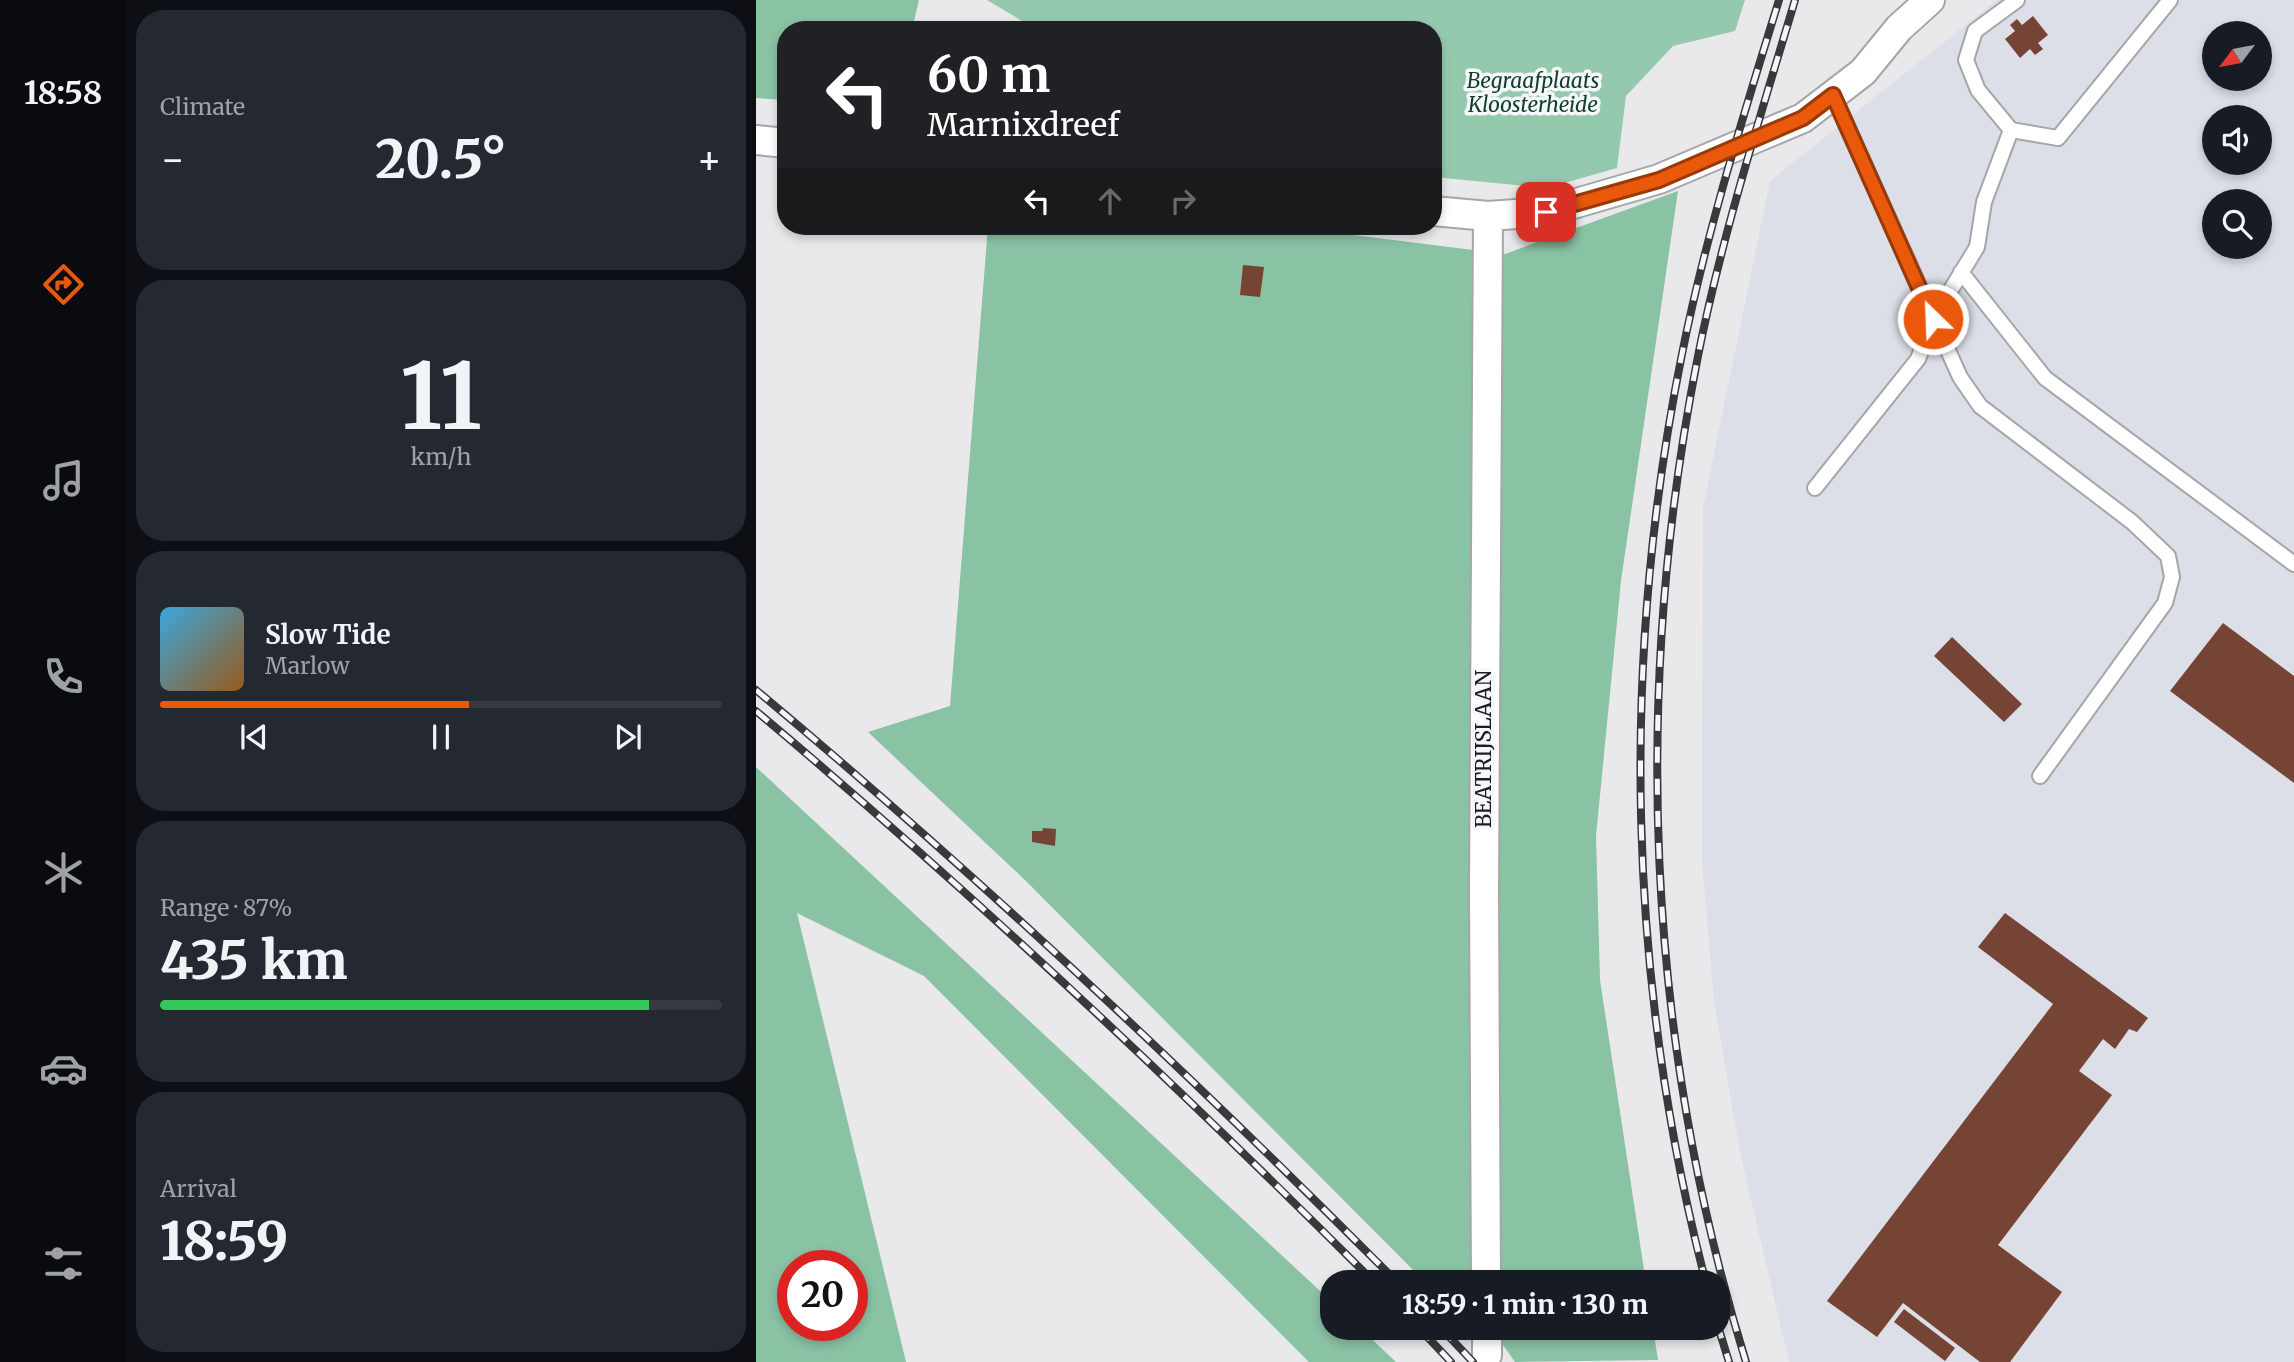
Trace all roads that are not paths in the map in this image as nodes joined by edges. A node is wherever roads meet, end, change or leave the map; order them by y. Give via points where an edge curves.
1 (1930, 0) edge
2 (2017, 0) edge
3 (2170, 0) edge
4 (1833, 95) junction
5 (2011, 130) junction
6 (756, 140) edge
7 (777, 142) edge
8 (1442, 212) edge
9 (1488, 216) junction
10 (1961, 272) junction
11 (1933, 319) junction
12 (1815, 488) dead end
13 (2294, 564) edge
14 (2040, 776) dead end
15 (1486, 1270) edge

1 - 4 street via 1899,28 1863,72
2 - 5 lane via 1975,31 1966,60 1978,90
3 - 5 lane via 2058,138
4 - 9 street via 1803,118 1659,180 1546,212
4 - 11 lane
5 - 10 lane via 1984,202 1977,247
6 - 7 street
8 - 9 street
9 - 15 street, BEATRIJSLAAN
10 - 11 lane
10 - 13 lane via 2045,378
11 - 12 lane via 1918,359
11 - 14 lane via 1960,377 1980,406 2132,522 2168,556 2172,577 2165,603

